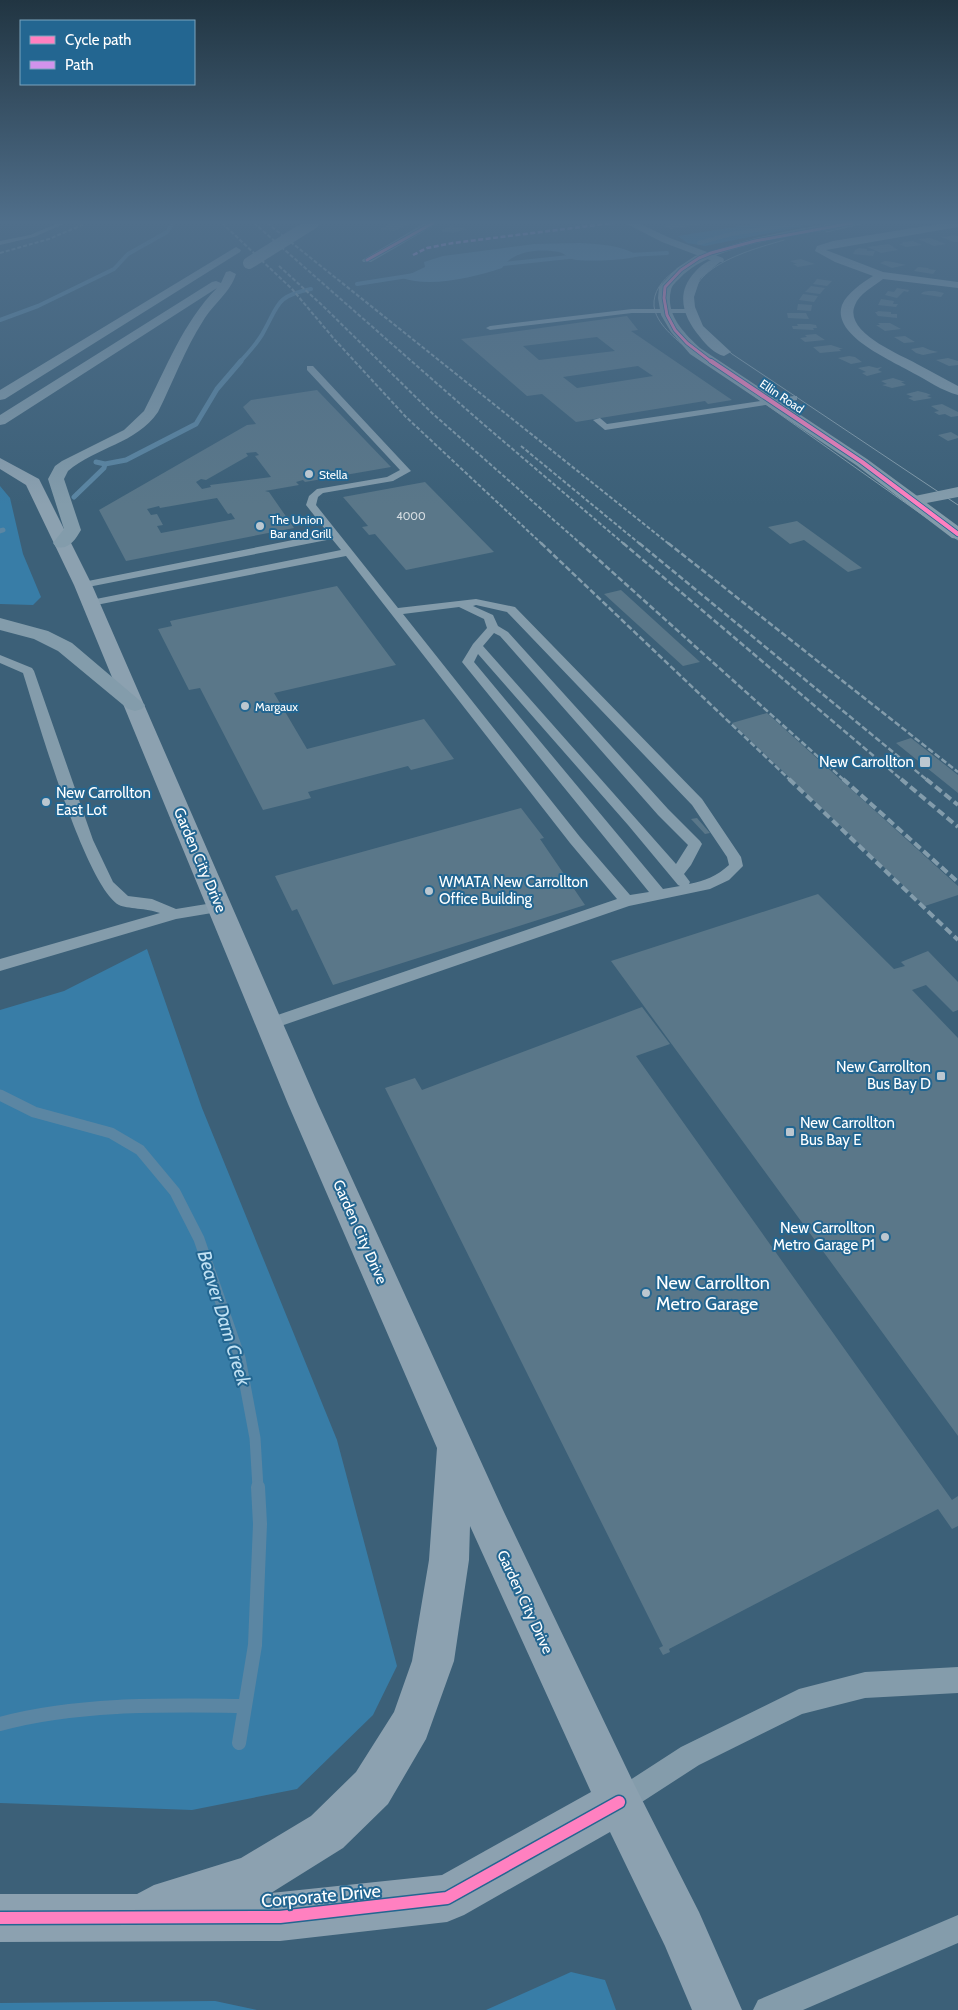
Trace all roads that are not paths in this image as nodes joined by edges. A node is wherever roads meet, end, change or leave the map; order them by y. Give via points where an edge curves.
1 (128, 317) edge
2 (163, 317) edge
3 (199, 317) edge
4 (582, 317) edge
5 (667, 317) edge
6 (693, 317) edge
7 (848, 317) edge
8 (520, 324) junction
9 (490, 328) dead end
10 (527, 330) dead end
11 (732, 357) dead end
12 (310, 368) dead end
13 (775, 384) dead end
14 (958, 391) edge
15 (0, 396) edge
16 (794, 398) junction
17 (771, 402) junction
18 (808, 408) dead end
19 (597, 420) dead end
20 (0, 421) edge
21 (0, 463) edge
22 (381, 468) dead end
23 (365, 471) dead end
24 (390, 479) junction
25 (375, 482) junction
26 (917, 492) junction
27 (958, 492) edge
28 (934, 496) junction
29 (950, 507) dead end
30 (958, 534) edge
31 (335, 535) junction
32 (62, 543) junction
33 (349, 552) junction
34 (87, 594) junction
35 (458, 603) junction
36 (396, 612) junction
37 (0, 624) edge
38 (493, 628) junction
39 (477, 646) junction
40 (0, 659) edge
41 (135, 705) junction
42 (676, 873) junction
43 (689, 889) junction
44 (660, 895) junction
45 (627, 901) junction
46 (219, 907) junction
47 (176, 914) junction
48 (0, 965) edge
49 (269, 1024) junction
50 (455, 1445) junction
51 (958, 1680) edge
52 (619, 1802) junction
53 (129, 1917) junction
54 (0, 1918) edge
55 (958, 1930) edge
56 (717, 2010) edge
57 (768, 2010) edge

1 - 15 highway
2 - 20 highway
3 - 32 highway via 144,421 61,469 56,479 73,530
4 - 8 lane
5 - 17 street, Ellin Road via 674,330 695,351
6 - 11 street via 706,338
7 - 14 street via 854,330 873,346
8 - 9 lane
8 - 10 lane
12 - 24 lane via 406,471
13 - 16 street, Ellin Road
16 - 17 lane
16 - 18 street, Ellin Road
17 - 19 lane via 605,427
17 - 26 street, Ellin Road
21 - 32 main road, Garden City Drive via 33,482
22 - 24 lane
23 - 25 lane
24 - 25 lane
25 - 31 lane via 332,488 314,496 311,506
26 - 28 street
26 - 30 street, Ellin Road
27 - 28 street
28 - 29 street
31 - 33 lane
31 - 34 lane
32 - 34 main road, Garden City Drive
33 - 34 lane
33 - 36 lane
34 - 41 main road, Garden City Drive
35 - 36 lane
35 - 38 lane via 489,617
35 - 43 lane via 484,602 511,609 697,802 734,857 736,866 724,877
36 - 45 lane via 575,840
37 - 41 highway via 41,635 65,647
38 - 39 lane
38 - 42 lane via 504,634 695,844
39 - 42 lane
39 - 44 lane via 468,662
40 - 47 lane via 28,671 86,840 107,884 124,901 152,904
41 - 46 main road, Garden City Drive
42 - 43 lane
43 - 44 lane
44 - 45 lane
45 - 49 lane
46 - 47 lane
46 - 49 main road, Garden City Drive
47 - 48 lane
49 - 50 main road, Garden City Drive
50 - 52 main road, Garden City Drive
50 - 53 main road via 449,1560 433,1661 411,1724 372,1788 327,1832 252,1878
51 - 52 lane via 865,1686 799,1702 690,1756
52 - 53 main road, Corporate Drive via 447,1898 280,1918
52 - 56 main road, Garden City Drive via 682,1929
53 - 54 main road, Corporate Drive
55 - 57 lane

